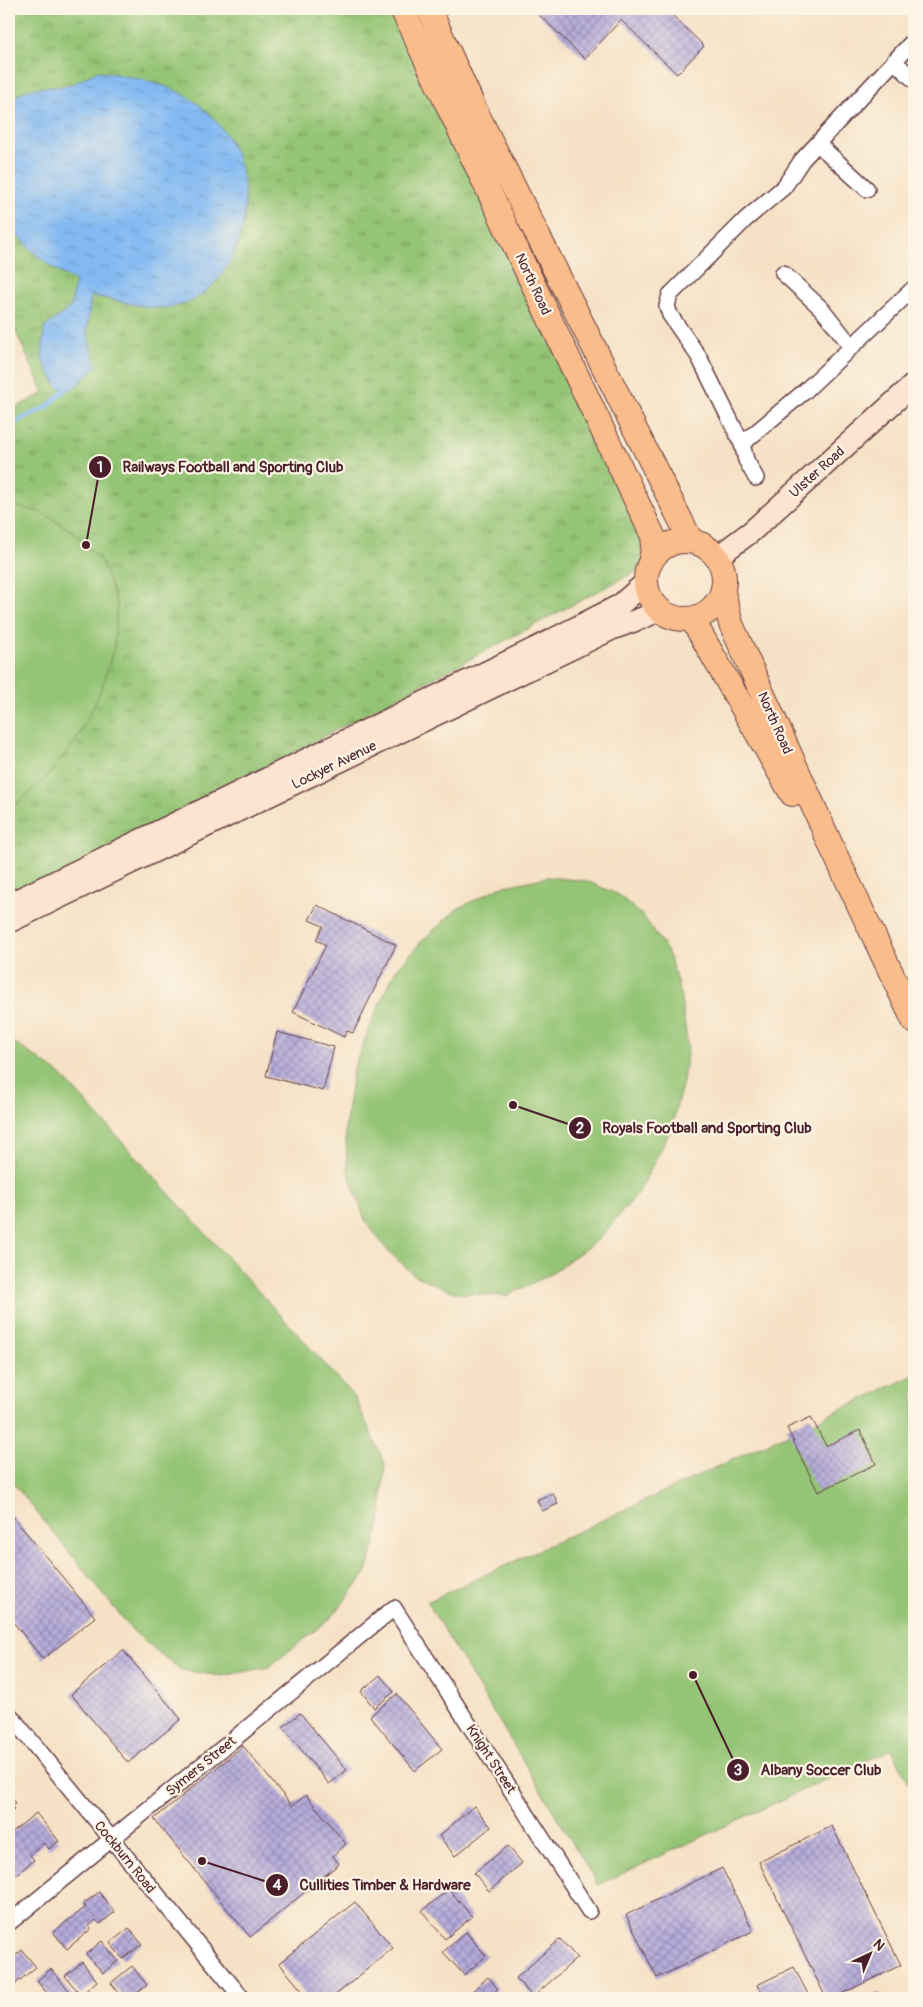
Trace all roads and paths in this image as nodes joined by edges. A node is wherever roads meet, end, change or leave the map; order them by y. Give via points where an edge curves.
1 (402, 9) edge
2 (429, 9) edge
3 (914, 40) edge
4 (894, 62) junction
5 (914, 80) edge
6 (818, 144) junction
7 (867, 189) dead end
8 (783, 273) dead end
9 (914, 288) edge
10 (852, 347) junction
11 (914, 384) edge
12 (742, 444) junction
13 (756, 478) dead end
14 (691, 541) junction
15 (717, 557) junction
16 (648, 572) junction
17 (723, 592) junction
18 (660, 609) junction
19 (692, 619) junction
20 (834, 852) junction
21 (9, 904) edge
22 (9, 922) edge
23 (914, 1021) edge
24 (394, 1608) joint
25 (9, 1714) edge
26 (111, 1840) junction
27 (589, 1910) dead end
28 (9, 1923) edge
29 (242, 1998) edge

1 - 16 main road, North Road via 654,538
2 - 14 main road, North Road via 475,110
3 - 4 street
4 - 5 street
4 - 6 street
6 - 7 street
6 - 12 street via 784,186 670,295 667,306 699,357
8 - 10 street via 822,310
9 - 10 street
10 - 12 street
11 - 15 main road, Ulster Road via 752,530
12 - 13 street
14 - 15 main road via 706,547
14 - 16 main road via 672,543 656,554
15 - 17 main road via 724,574
16 - 18 main road via 653,602
16 - 21 main road, Lockyer Avenue via 620,605
17 - 19 main road via 711,610
17 - 20 main road, North Road via 731,624
18 - 19 main road via 681,619
18 - 22 main road, Lockyer Avenue via 612,629
19 - 20 main road, North Road via 797,802
20 - 23 main road, North Road
24 - 26 street, Symers Street
24 - 27 street, Knight Street
25 - 26 street, Cockburn Road
26 - 28 street, Symers Street
26 - 29 street, Cockburn Road

